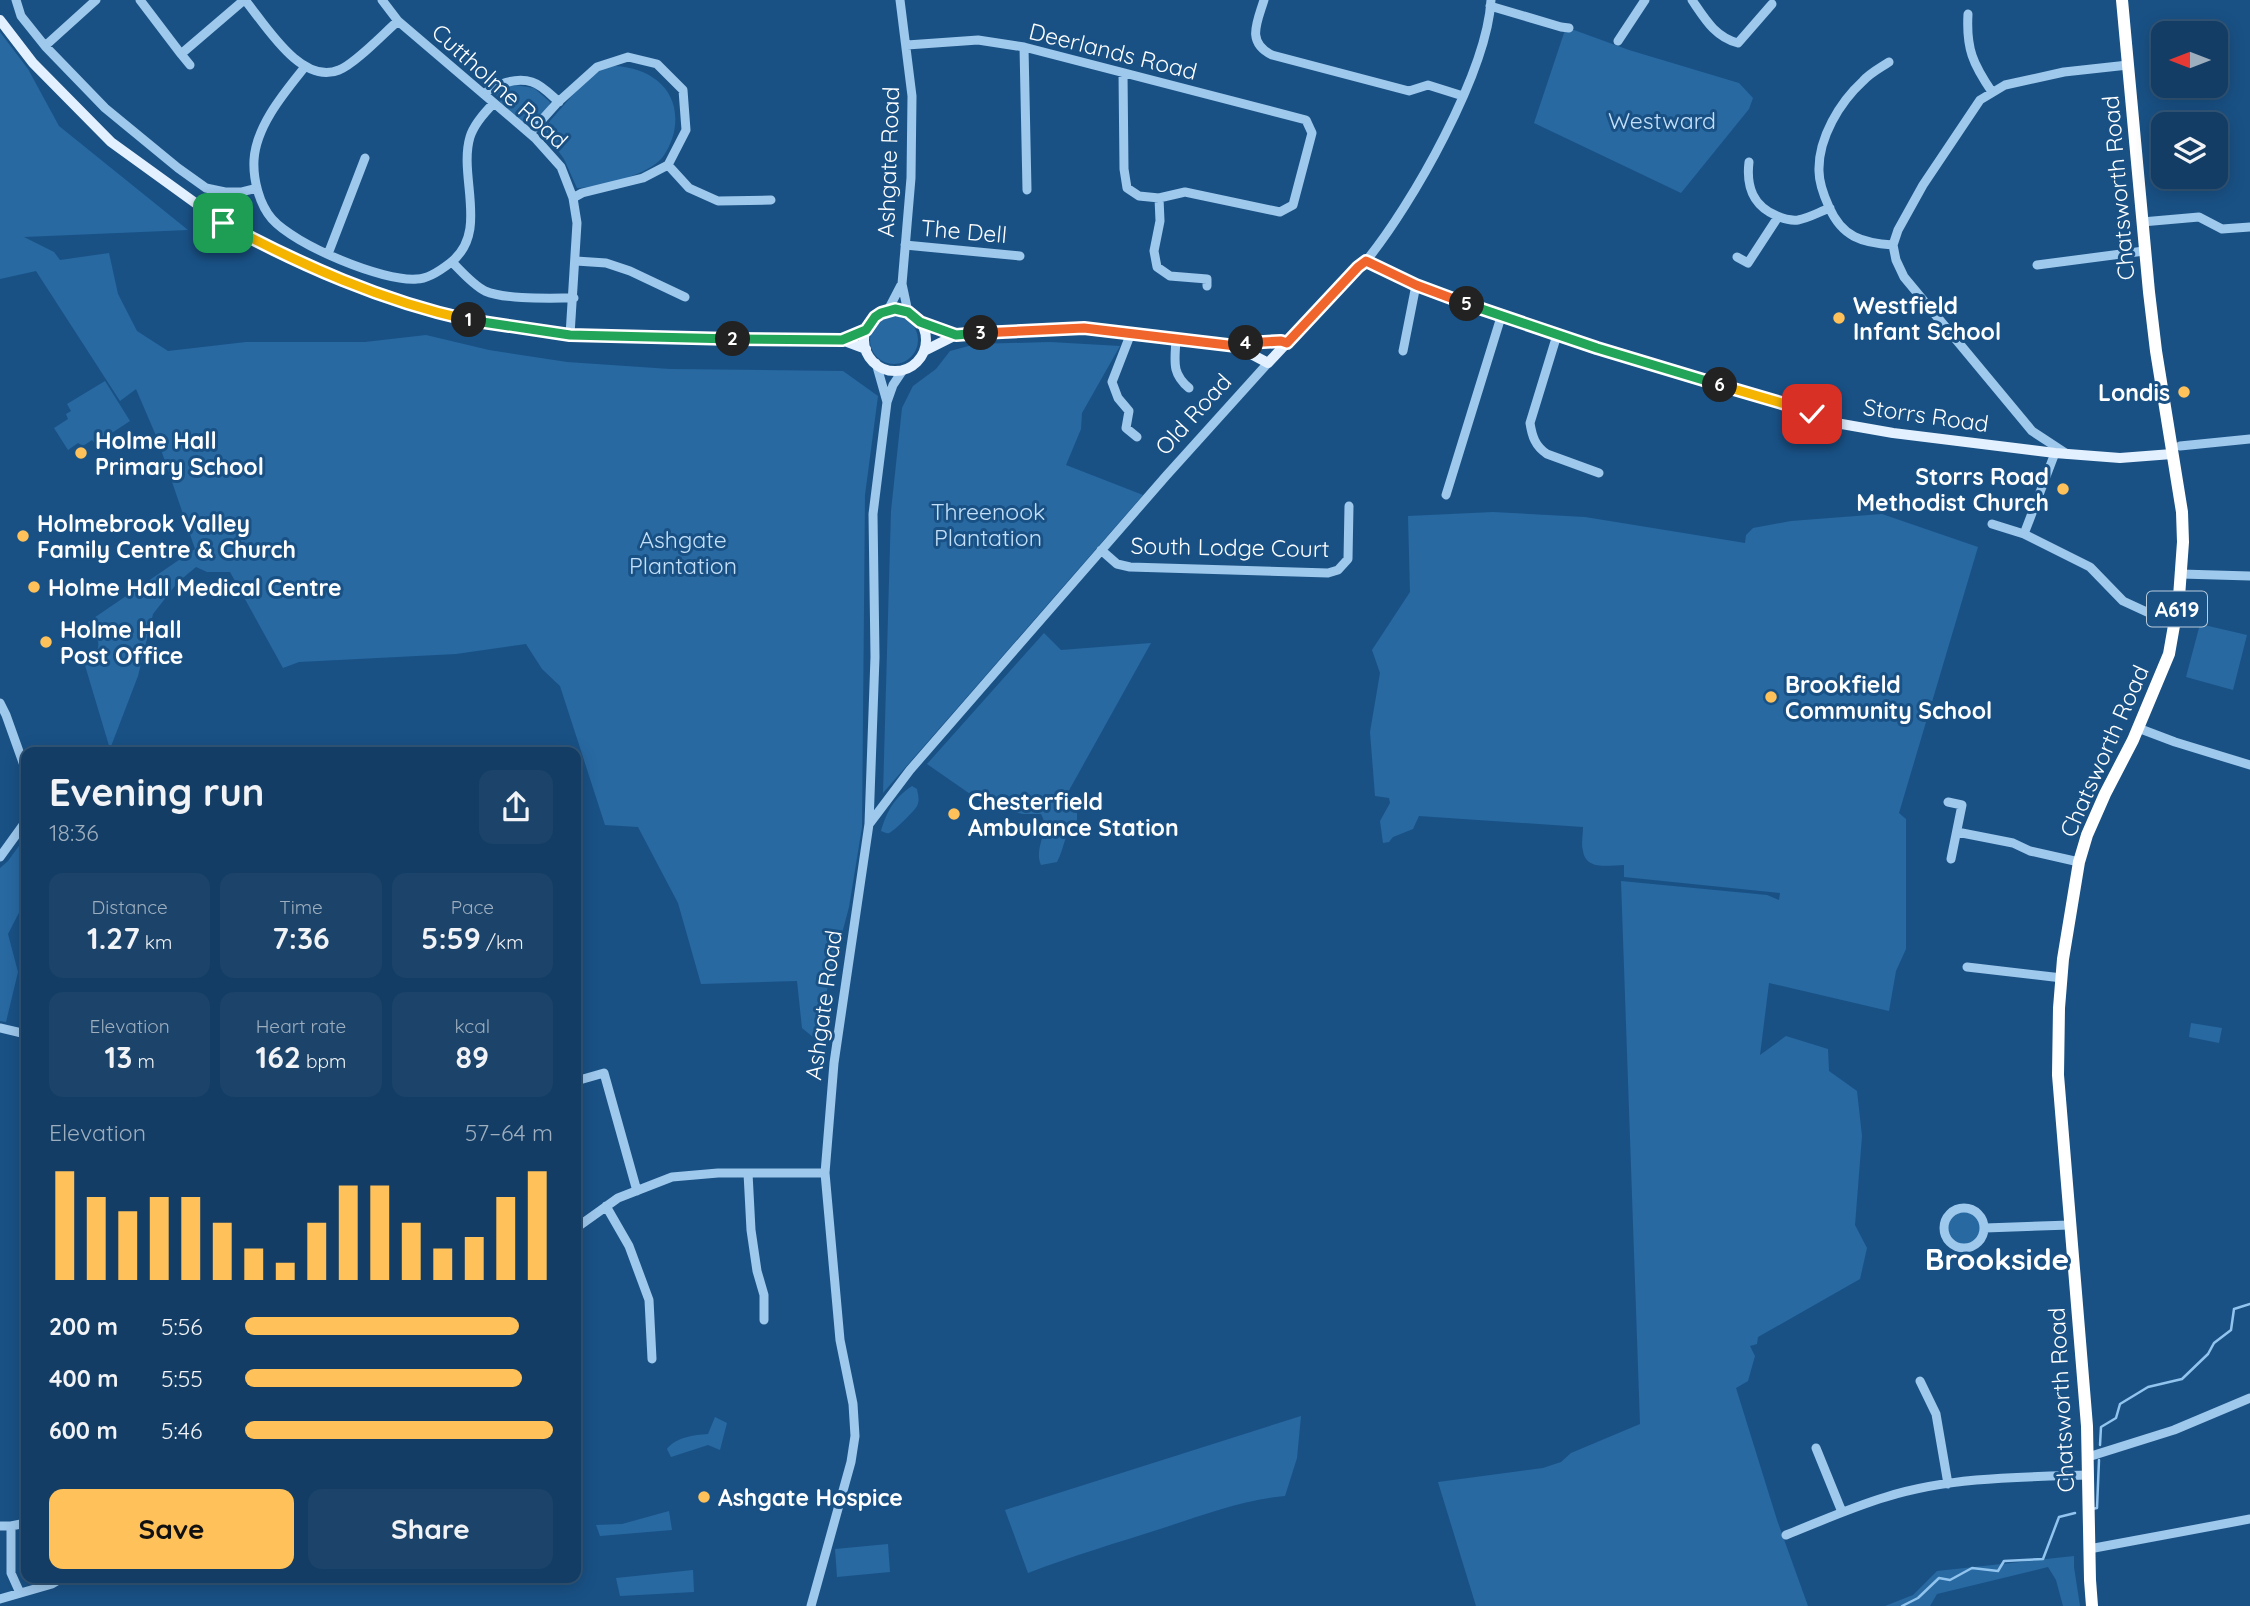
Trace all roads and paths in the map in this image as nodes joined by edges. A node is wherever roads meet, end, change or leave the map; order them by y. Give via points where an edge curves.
1 (16, 0) edge
2 (96, 0) edge
3 (140, 0) edge
4 (244, 0) edge
5 (382, 0) edge
6 (900, 0) edge
7 (1264, 0) edge
8 (1645, 0) edge
9 (1692, 0) edge
10 (2122, 0) edge
11 (1491, 3) edge
12 (1772, 4) dead end
13 (1968, 14) dead end
14 (0, 20) edge
15 (398, 21) junction
16 (1569, 28) dead end
17 (1618, 41) dead end
18 (907, 45) junction
19 (45, 46) junction
20 (1024, 47) junction
21 (181, 54) junction
22 (1889, 62) dead end
23 (190, 65) dead end
24 (2128, 65) junction
25 (304, 68) junction
26 (1123, 73) junction
27 (1992, 92) junction
28 (484, 94) junction
29 (1463, 96) junction
30 (559, 102) junction
31 (494, 103) junction
32 (530, 133) junction
33 (365, 158) dead end
34 (1749, 162) dead end
35 (668, 165) junction
36 (257, 188) junction
37 (1027, 190) dead end
38 (573, 198) junction
39 (1159, 198) junction
40 (772, 200) dead end
41 (1829, 208) junction
42 (1778, 217) junction
43 (2142, 222) junction
44 (2250, 227) edge
45 (1893, 244) junction
46 (905, 245) junction
47 (2144, 251) junction
48 (328, 254) junction
49 (1020, 256) dead end
50 (1737, 257) dead end
51 (576, 261) junction
52 (1366, 261) junction
53 (452, 262) junction
54 (2037, 265) dead end
55 (902, 284) junction
56 (1416, 285) junction
57 (1207, 286) dead end
58 (685, 297) dead end
59 (574, 298) junction
60 (888, 310) junction
61 (908, 312) junction
62 (1501, 317) junction
63 (920, 322) junction
64 (866, 330) junction
65 (1131, 333) junction
66 (570, 335) junction
67 (956, 335) junction
68 (1557, 335) junction
69 (1176, 339) junction
70 (842, 340) junction
71 (1287, 343) junction
72 (1236, 346) junction
73 (866, 349) junction
74 (924, 351) junction
75 (1403, 351) dead end
76 (876, 363) junction
77 (1268, 363) junction
78 (903, 370) junction
79 (1189, 388) dead end
80 (887, 402) junction
81 (1137, 437) dead end
82 (2250, 439) edge
83 (2176, 450) junction
84 (2055, 453) junction
85 (2067, 454) junction
86 (1599, 473) dead end
87 (1446, 495) dead end
88 (1349, 506) dead end
89 (1992, 524) dead end
90 (2024, 534) junction
91 (1101, 550) junction
92 (2181, 574) junction
93 (2250, 576) edge
94 (2175, 625) junction
95 (0, 703) edge
96 (3, 716) edge
97 (2138, 728) junction
98 (21, 759) edge
99 (2250, 765) edge
100 (1948, 802) dead end
101 (869, 824) junction
102 (21, 828) edge
103 (1957, 832) junction
104 (0, 857) edge
105 (1951, 859) dead end
106 (2079, 862) junction
107 (1967, 967) dead end
108 (2062, 978) junction
109 (0, 1028) edge
110 (21, 1033) edge
111 (581, 1080) edge
112 (748, 1173) junction
113 (825, 1173) junction
114 (636, 1191) junction
115 (606, 1206) junction
116 (581, 1224) edge
117 (2070, 1225) junction
118 (1985, 1228) junction
119 (764, 1320) dead end
120 (652, 1359) dead end
121 (1920, 1381) dead end
122 (2250, 1398) edge
123 (1816, 1448) dead end
124 (2088, 1457) junction
125 (2088, 1475) junction
126 (1948, 1484) junction
127 (1842, 1512) junction
128 (2250, 1519) edge
129 (21, 1524) edge
130 (0, 1526) edge
131 (12, 1526) junction
132 (1786, 1535) dead end
133 (2089, 1549) junction
134 (54, 1583) edge
135 (20, 1593) junction
136 (0, 1599) edge
137 (811, 1606) edge
138 (2092, 1606) edge

1 - 19 street via 21,16
2 - 19 street
3 - 21 street
4 - 21 street
4 - 25 street
5 - 15 street, Cuttholme Road
6 - 18 street, Ashgate Road
7 - 29 street via 1255,30 1262,50 1272,55 1409,91 1428,85
8 - 17 street
9 - 12 street via 1708,25 1738,43
10 - 24 highway, Chatsworth Road / A619
11 - 16 street
11 - 29 street, Old Road
13 - 27 street via 1968,45
14 - 66 main road via 33,63 111,142 223,223 379,295 488,324
15 - 25 street via 340,70 327,73
15 - 28 street, Cuttholme Road
18 - 20 street, Deerlands Road via 978,40
18 - 46 street, Ashgate Road via 913,147
19 - 36 street via 105,108 206,188 241,192
20 - 26 street, Deerlands Road
20 - 37 street
21 - 23 street
22 - 41 street via 1863,80 1840,107 1823,143 1819,171
24 - 27 street via 2064,72
24 - 43 highway, Chatsworth Road / A619
25 - 36 street via 262,130 254,159
26 - 39 street via 1127,188 1139,197
26 - 39 street, Deerlands Road via 1306,120 1312,133 1293,205 1280,212 1185,192
27 - 45 street via 1980,100 1923,185
28 - 30 street via 495,85 531,81
28 - 31 street, Cuttholme Road
29 - 52 street, Old Road via 1426,171
30 - 32 street
30 - 35 street via 597,67 628,57 657,64 683,90 686,130
31 - 32 street, Cuttholme Road
31 - 53 street via 470,137 470,229
32 - 38 street, Cuttholme Road via 561,167
33 - 48 street
34 - 42 street via 1751,194 1764,211
35 - 38 street via 643,178
35 - 40 street via 689,188 718,201
36 - 48 street via 264,207 281,228
38 - 51 street, Cuttholme Road
39 - 57 street via 1157,267 1170,276 1207,279
41 - 42 street via 1797,220
41 - 45 street via 1850,235
42 - 50 street via 1748,263
43 - 44 street via 2199,217 2222,229
43 - 47 highway, Chatsworth Road / A619
45 - 85 street via 1905,277 2032,431
46 - 49 street, The Dell
46 - 55 street, Ashgate Road
47 - 54 street
47 - 83 highway, Chatsworth Road / A619 via 2156,351
48 - 53 street via 392,278 419,280
51 - 58 street via 606,263
51 - 59 street, Cuttholme Road
52 - 56 main road, Storrs Road
52 - 71 main road, Old Road
53 - 59 street via 486,291 522,298
55 - 60 street, Ashgate Road
55 - 61 street, Ashgate Road
56 - 62 main road, Storrs Road
56 - 75 street
59 - 66 street, Cuttholme Road
60 - 61 main road
60 - 64 main road via 875,317
61 - 63 main road
62 - 68 main road, Storrs Road
62 - 87 street
63 - 67 main road
63 - 74 main road via 926,336
64 - 70 main road
64 - 73 main road
65 - 67 main road via 1084,328
65 - 69 main road
65 - 81 street via 1112,382 1129,411 1125,428
66 - 70 main road
67 - 74 main road
68 - 84 main road, Storrs Road via 1836,423
68 - 86 street via 1530,422 1532,437 1547,454
69 - 72 main road
69 - 79 street via 1177,373
70 - 73 main road
71 - 72 main road
71 - 77 main road, Old Road
72 - 77 main road
73 - 76 main road
74 - 78 main road via 916,363
76 - 78 main road
76 - 80 street, Ashgate Road
77 - 91 street, Old Road
78 - 80 street, Ashgate Road
80 - 101 street, Ashgate Road via 873,514 875,657
82 - 83 street
83 - 85 main road, Storrs Road via 2120,458
83 - 92 highway, Chatsworth Road / A619
84 - 85 main road, Storrs Road
84 - 90 street
88 - 91 street, South Lodge Court via 1348,559 1328,573 1130,567 1117,564
89 - 90 street
90 - 94 street via 2090,567 2123,601
91 - 101 street, Old Road via 910,770
92 - 93 street
92 - 94 highway, Chatsworth Road / A619
94 - 97 highway, Chatsworth Road / A619 via 2169,654
95 - 96 street
96 - 98 street
97 - 99 street
97 - 106 highway, Chatsworth Road / A619 via 2105,794
100 - 103 street via 1962,805
101 - 113 street, Ashgate Road via 832,1082
102 - 104 street
103 - 105 street
103 - 106 street
106 - 108 highway, Chatsworth Road / A619
107 - 108 street
108 - 117 highway, Chatsworth Road / A619 via 2058,1075
109 - 110 street
111 - 114 street via 604,1073
112 - 113 street
112 - 114 street via 672,1178
112 - 119 street
113 - 137 street, Ashgate Road via 840,1340 856,1430
114 - 115 street
115 - 116 street
115 - 120 street via 629,1246 649,1300
117 - 118 street
117 - 124 highway, Chatsworth Road / A619
118 - 118 street via 1980,1215 1968,1208 1955,1209 1944,1226 1951,1244 1963,1248 1976,1245
121 - 126 street via 1936,1414
122 - 124 street via 2174,1430
123 - 127 street
124 - 125 highway, Chatsworth Road / A619
125 - 126 street
125 - 133 highway, Chatsworth Road / A619
126 - 127 street via 1888,1496
127 - 132 street
128 - 133 street
129 - 131 street
130 - 131 street
131 - 135 street via 11,1573
133 - 138 highway, Chatsworth Road / A619
134 - 135 street
135 - 136 street

